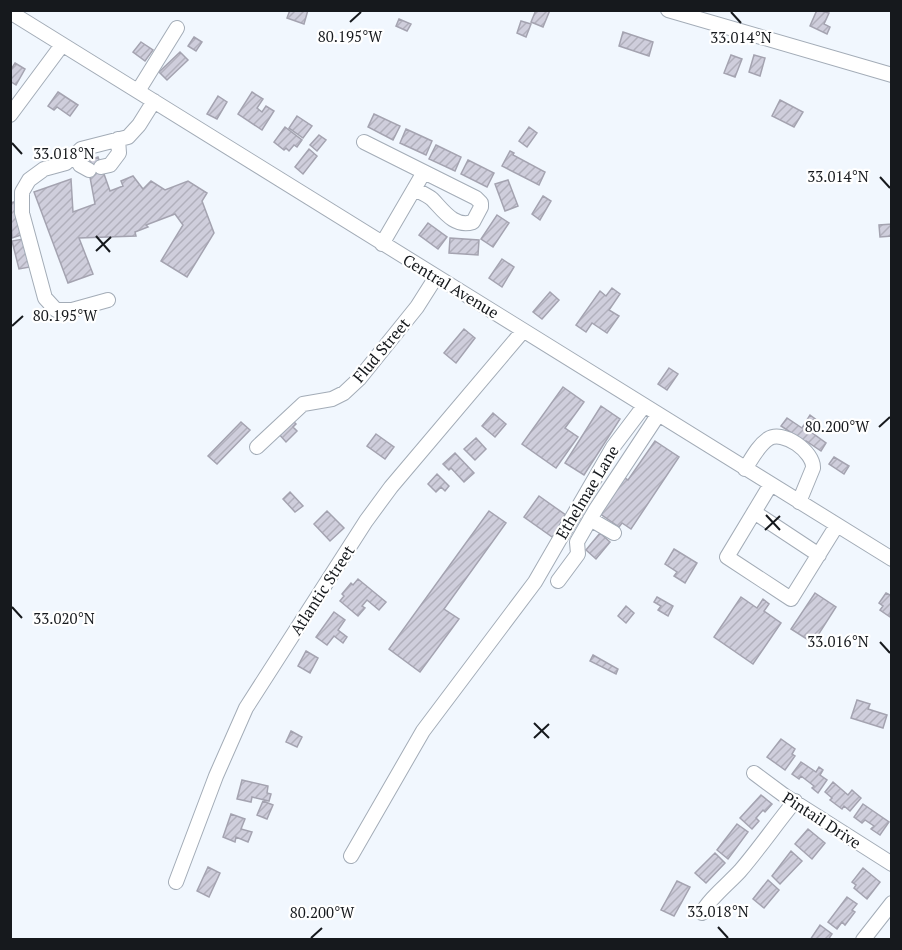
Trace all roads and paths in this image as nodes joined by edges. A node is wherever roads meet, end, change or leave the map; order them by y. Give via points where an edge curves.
1 (668, 10) edge
2 (10, 12) edge
3 (177, 28) dead end
4 (62, 45) junction
5 (891, 75) edge
6 (138, 91) junction
7 (154, 101) junction
8 (10, 115) edge
9 (118, 139) junction
10 (364, 142) dead end
11 (74, 155) junction
12 (424, 172) junction
13 (414, 189) junction
14 (382, 244) junction
15 (436, 277) junction
16 (108, 300) dead end
17 (523, 331) junction
18 (644, 406) junction
19 (658, 415) junction
20 (257, 447) dead end
21 (745, 469) junction
22 (771, 484) junction
23 (799, 502) junction
24 (754, 512) junction
25 (590, 519) junction
26 (837, 525) junction
27 (614, 533) dead end
28 (819, 555) junction
29 (891, 559) edge
30 (558, 581) dead end
31 (754, 773) dead end
32 (795, 801) junction
33 (351, 855) dead end
34 (891, 864) edge
35 (176, 882) dead end
36 (891, 903) edge
37 (702, 913) dead end
38 (863, 939) edge

1 - 5 street
2 - 4 street, Central Avenue
3 - 6 street
4 - 6 street, Central Avenue
4 - 8 street
6 - 7 street, Central Avenue
7 - 9 street via 128,137
7 - 14 street, Central Avenue
9 - 11 street via 81,149
9 - 11 street via 119,153 110,165 80,165
10 - 12 street
11 - 16 street via 66,163 44,169 29,180 22,192 22,213 45,298 50,304 56,310 72,310
12 - 13 street
12 - 13 street via 481,203 473,222 467,224 444,214 431,198
13 - 14 street
14 - 15 street, Central Avenue
15 - 17 street, Central Avenue
15 - 20 street, Flud Street via 417,308 359,379 332,399 303,404
17 - 18 street, Central Avenue
17 - 35 street, Atlantic Street via 366,521 246,708
18 - 19 street, Central Avenue
18 - 33 street, Ethelmae Lane via 613,447 534,582 423,730
19 - 21 street, Central Avenue
19 - 25 street
21 - 22 street, Central Avenue
21 - 23 street via 769,438 783,436 807,452 813,463
22 - 23 street, Central Avenue
22 - 24 street
23 - 26 street, Central Avenue
24 - 28 street
24 - 28 street via 727,557 791,599
25 - 27 street
25 - 30 street via 577,542 578,554
26 - 28 street
26 - 29 street, Central Avenue
31 - 32 street, Pintail Drive
32 - 34 street, Pintail Drive
32 - 37 street
36 - 38 street

